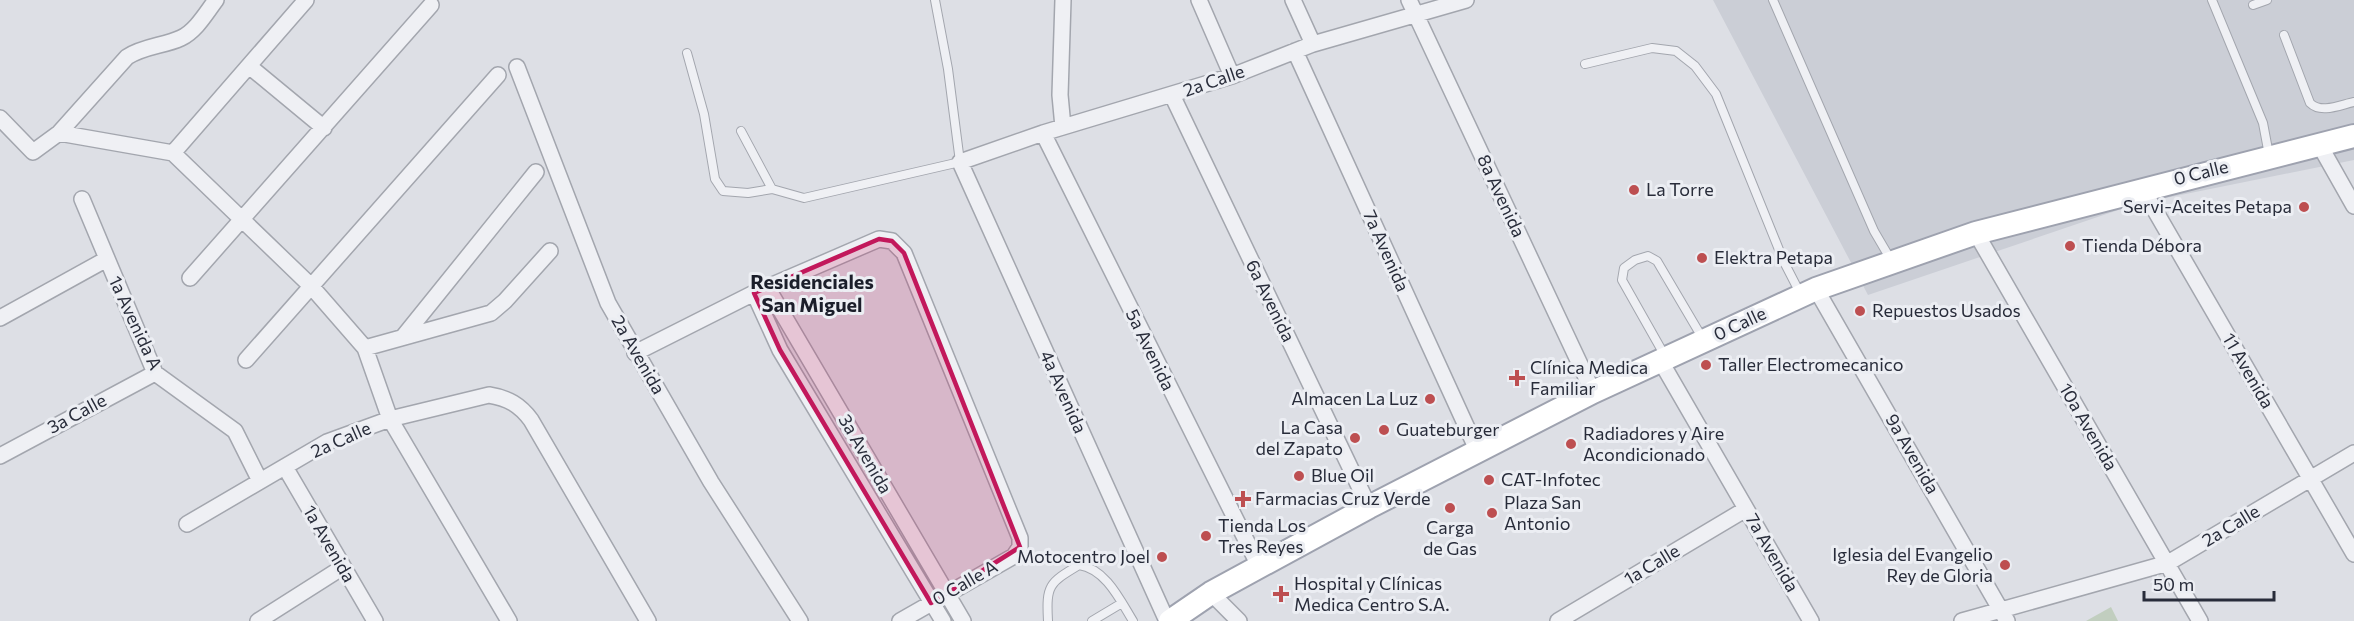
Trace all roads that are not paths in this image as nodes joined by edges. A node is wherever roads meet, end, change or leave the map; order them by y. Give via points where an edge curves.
1 (216, 0) edge
2 (306, 0) edge
3 (935, 0) edge
4 (1063, 0) edge
5 (1199, 0) edge
6 (1293, 0) edge
7 (1466, 0) edge
8 (1773, 0) edge
9 (2212, 0) edge
10 (2267, 0) edge
11 (431, 5) dead end
12 (2253, 5) dead end
13 (1412, 7) edge
14 (2284, 35) dead end
15 (1313, 44) junction
16 (1295, 51) junction
17 (687, 53) dead end
18 (1585, 64) dead end
19 (249, 66) junction
20 (517, 67) dead end
21 (498, 75) dead end
22 (1232, 76) junction
23 (1172, 95) junction
24 (2354, 102) edge
25 (1, 120) edge
26 (1064, 127) junction
27 (324, 128) junction
28 (741, 131) dead end
29 (59, 133) junction
30 (1043, 133) junction
31 (2354, 136) edge
32 (2319, 144) junction
33 (172, 153) junction
34 (2269, 156) junction
35 (960, 162) junction
36 (536, 171) dead end
37 (2142, 188) junction
38 (772, 189) junction
39 (82, 199) dead end
40 (2354, 206) edge
41 (243, 220) junction
42 (1976, 233) junction
43 (550, 251) dead end
44 (105, 260) junction
45 (1892, 261) junction
46 (190, 278) dead end
47 (311, 286) junction
48 (760, 290) junction
49 (1809, 292) junction
50 (0, 318) edge
51 (404, 338) junction
52 (1704, 340) junction
53 (365, 348) junction
54 (635, 353) junction
55 (1663, 359) junction
56 (246, 360) dead end
57 (155, 372) junction
58 (1593, 392) junction
59 (390, 419) junction
60 (859, 444) junction
61 (1478, 452) junction
62 (2354, 453) edge
63 (841, 454) junction
64 (0, 456) edge
65 (285, 467) junction
66 (2312, 478) junction
67 (260, 482) junction
68 (1369, 507) junction
69 (1746, 509) junction
70 (187, 524) dead end
71 (2354, 554) edge
72 (2168, 563) junction
73 (1259, 566) junction
74 (343, 567) junction
75 (1211, 593) junction
76 (946, 594) junction
77 (931, 603) junction
78 (1122, 603) junction
79 (2003, 615) edge
80 (258, 621) edge
81 (375, 621) edge
82 (508, 621) edge
83 (648, 621) edge
84 (800, 621) edge
85 (900, 621) edge
86 (943, 621) edge
87 (963, 621) edge
88 (1048, 621) edge
89 (1092, 621) edge
90 (1133, 621) edge
91 (1168, 621) edge
92 (1239, 621) edge
93 (1558, 621) edge
94 (1811, 621) edge
95 (1962, 621) edge
96 (2200, 621) edge

1 - 29 street via 192,31 127,57
2 - 19 street
3 - 35 lane
4 - 26 street via 1060,95
5 - 22 street
6 - 15 street
7 - 13 street, 2a Calle
8 - 45 lane via 1874,231
9 - 34 lane via 2263,123
10 - 12 lane
11 - 27 street
13 - 15 street, 2a Calle
13 - 58 street, 8a Avenida
14 - 24 lane via 2314,107
15 - 16 street, 2a Calle
16 - 22 street, 2a Calle
16 - 61 street, 7a Avenida
17 - 38 lane via 704,114 715,179 723,191 748,193
18 - 49 lane via 1652,48 1676,51 1695,66 1716,94 1784,262
19 - 27 street
19 - 33 street
20 - 54 street, 2a Avenida via 609,303
21 - 47 street
22 - 23 street, 2a Calle
23 - 26 street, 2a Calle
23 - 68 street, 6a Avenida
25 - 29 street via 33,152
26 - 30 street, 2a Calle
27 - 41 street
28 - 38 lane
29 - 33 street
30 - 35 street, 2a Calle
30 - 73 street, 5a Avenida
31 - 32 main road, 0 Calle
32 - 34 main road, 0 Calle
32 - 40 street
33 - 41 street
34 - 37 main road, 0 Calle
35 - 38 lane via 804,198
35 - 91 street, 4a Avenida
36 - 51 street
37 - 42 main road, 0 Calle
37 - 66 street, 11 Avenida
39 - 44 street, 1a Avenida A
41 - 46 street
41 - 47 street
42 - 45 main road, 0 Calle
42 - 72 street, 10a Avenida
43 - 51 street via 491,313
44 - 50 street
44 - 57 street, 1a Avenida A
45 - 49 main road, 0 Calle
47 - 53 street
47 - 56 street
48 - 54 street
48 - 60 street, 3a Avenida
48 - 63 street, 3a Avenida via 780,350
48 - 76 street, 0 Calle A via 879,239 892,241 904,253 1020,538 1020,548 1014,556
49 - 52 main road, 0 Calle
49 - 79 street, 9a Avenida
51 - 53 street
52 - 55 main road, 0 Calle
52 - 55 lane via 1657,261 1648,256 1635,260 1624,268 1622,279
53 - 59 street
54 - 84 street, 2a Avenida
55 - 58 main road, 0 Calle
55 - 69 street, 7a Avenida
57 - 64 street, 3a Calle
57 - 67 street, 1a Avenida A via 235,431
58 - 61 main road, 0 Calle
59 - 65 street, 2a Calle via 327,442
59 - 82 street
59 - 83 street, 2a Calle via 489,395 508,400 531,420
60 - 63 street
60 - 76 street, 3a Avenida
61 - 68 main road, 0 Calle
62 - 66 street, 2a Calle
63 - 77 street, 3a Avenida
65 - 67 street, 2a Calle
65 - 74 street, 1a Avenida
66 - 71 street, 11 Avenida
66 - 72 street, 2a Calle
67 - 70 street, 2a Calle
68 - 73 main road, 0 Calle
69 - 93 street, 1a Calle
69 - 94 street, 7a Avenida
72 - 79 street, 2a Calle
72 - 96 street, 10a Avenida
73 - 75 main road, 0 Calle
74 - 80 street
74 - 81 street, 1a Avenida
75 - 91 main road, 0 Calle
75 - 92 street
76 - 77 street, 0 Calle A
76 - 87 street, 3a Avenida
77 - 85 street, 0 Calle A
77 - 86 street, 3a Avenida
78 - 88 lane via 1098,573 1079,565 1052,582 1048,590
78 - 89 lane
78 - 90 lane
79 - 95 street, 2a Calle

